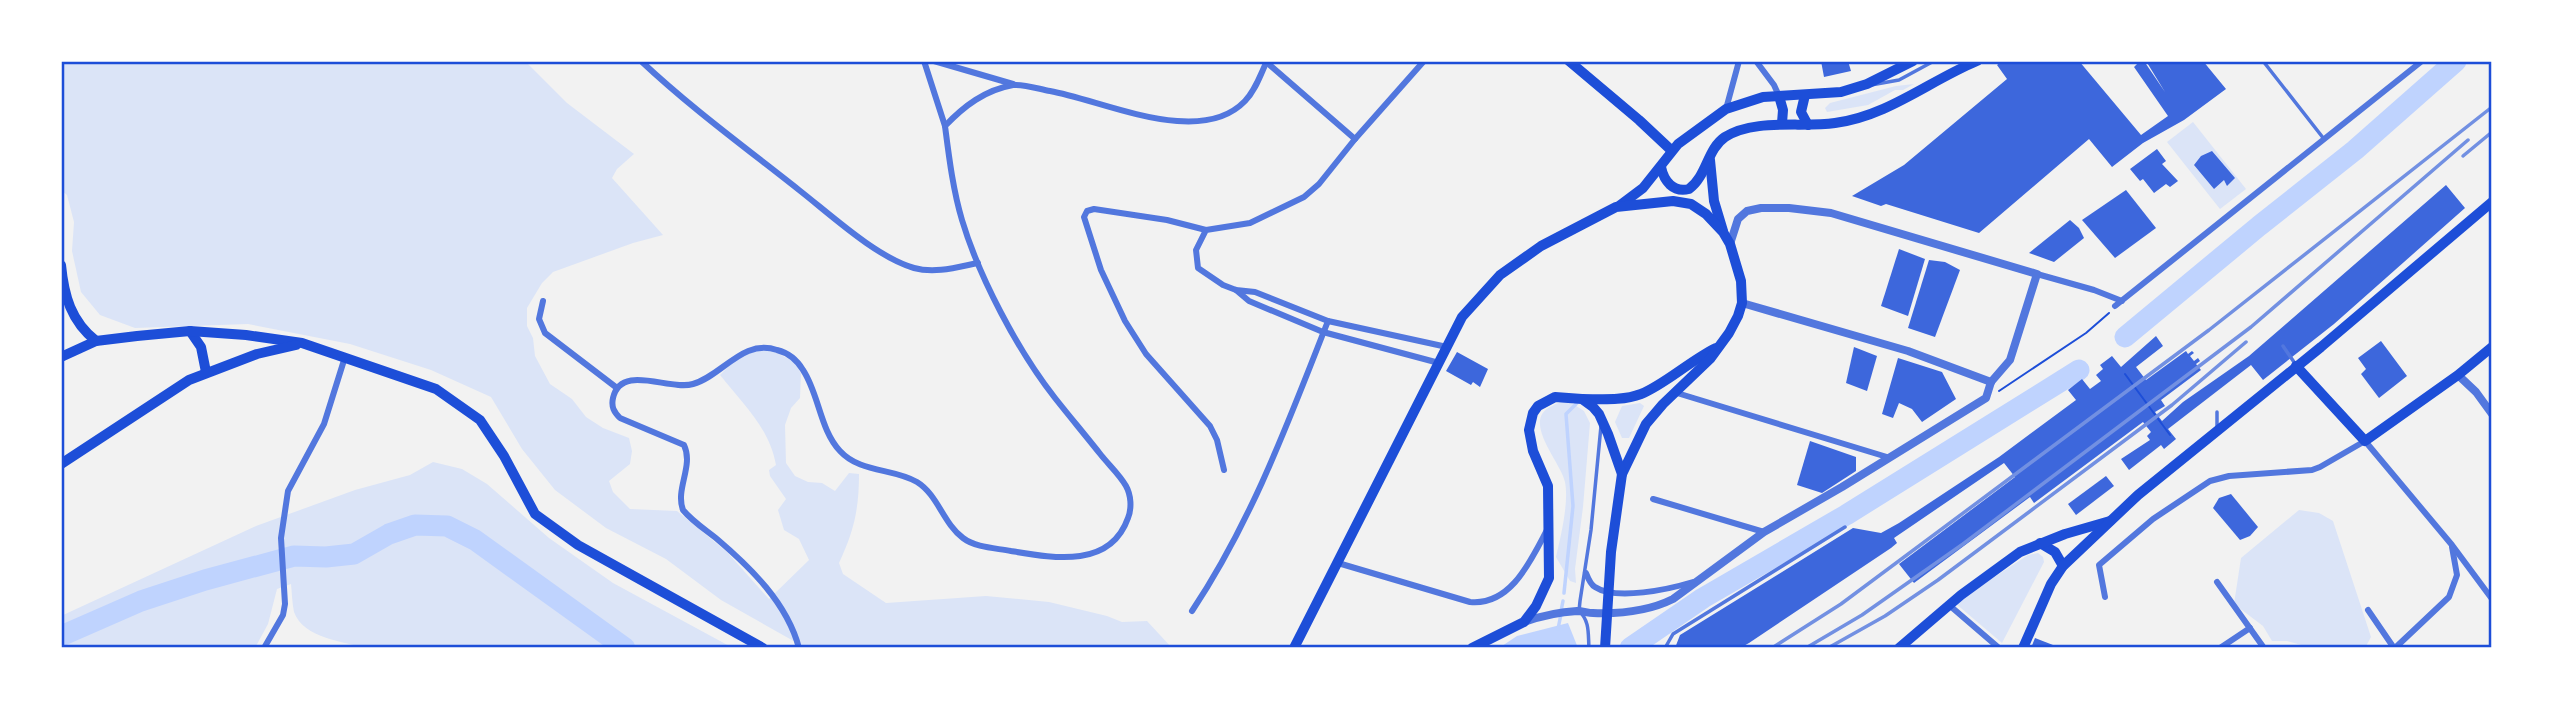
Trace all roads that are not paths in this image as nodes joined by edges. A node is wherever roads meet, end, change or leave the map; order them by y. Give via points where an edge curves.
1 (641, 61) edge
2 (924, 61) edge
3 (1424, 61) edge
4 (1569, 61) edge
5 (1739, 61) edge
6 (1756, 61) edge
7 (1913, 61) edge
8 (1934, 61) edge
9 (1976, 61) edge
10 (2263, 61) edge
11 (2422, 61) edge
12 (938, 62) edge
13 (1266, 62) edge
14 (1867, 84) junction
15 (1015, 85) junction
16 (1805, 95) junction
17 (1779, 96) junction
18 (1726, 109) junction
19 (1782, 123) junction
20 (1808, 125) junction
21 (945, 126) junction
22 (1355, 139) junction
23 (2325, 140) junction
24 (1671, 150) junction
25 (1710, 159) junction
26 (1661, 167) junction
27 (2492, 202) edge
28 (1616, 208) junction
29 (1206, 230) junction
30 (1723, 232) junction
31 (1730, 244) junction
32 (978, 263) junction
33 (61, 265) edge
34 (2036, 274) junction
35 (1236, 290) junction
36 (543, 301) dead end
37 (2122, 301) junction
38 (1742, 303) junction
39 (2115, 306) road end
40 (1328, 321) junction
41 (190, 331) junction
42 (1323, 332) junction
43 (96, 341) junction
44 (302, 343) junction
45 (1720, 346) junction
46 (2283, 346) dead end
47 (1447, 347) junction
48 (2492, 347) edge
49 (61, 357) edge
50 (345, 357) junction
51 (1439, 363) junction
52 (2296, 366) junction
53 (206, 372) junction
54 (2458, 375) junction
55 (1992, 382) junction
56 (617, 388) junction
57 (1677, 393) junction
58 (1581, 400) junction
59 (2217, 412) dead end
60 (2492, 414) edge
61 (1602, 421) junction
62 (2217, 430) junction
63 (2365, 441) junction
64 (1887, 457) junction
65 (61, 464) edge
66 (1224, 470) dead end
67 (1621, 477) junction
68 (1653, 499) dead end
69 (2110, 521) junction
70 (1548, 527) junction
71 (1845, 527) dead end
72 (1764, 532) junction
73 (2040, 543) junction
74 (2452, 545) junction
75 (1338, 563) junction
76 (2063, 566) junction
77 (1586, 573) junction
78 (1701, 580) junction
79 (2217, 582) dead end
80 (2105, 597) dead end
81 (2492, 599) edge
82 (1949, 605) junction
83 (2368, 610) dead end
84 (1192, 611) dead end
85 (1579, 611) junction
86 (1524, 622) junction
87 (2250, 628) junction
88 (264, 648) edge
89 (763, 648) edge
90 (799, 648) edge
91 (1294, 648) edge
92 (1472, 648) edge
93 (1589, 648) edge
94 (1605, 648) edge
95 (1665, 648) edge
96 (1899, 648) edge
97 (1999, 648) edge
98 (2023, 648) edge
99 (2220, 648) edge
100 (2264, 648) edge
101 (2395, 648) edge

1 - 32 street via 682,99 845,227 901,263 930,271
2 - 21 street
3 - 22 street
4 - 24 main road
5 - 18 street
6 - 17 street
7 - 14 main road
8 - 14 lane via 1899,80
9 - 20 main road via 1873,114
10 - 23 lane
11 - 23 street
12 - 15 street
13 - 15 street via 1247,99 1225,117 1199,122 1162,120
13 - 22 street
14 - 16 main road
15 - 21 street via 971,102
16 - 17 main road
16 - 20 main road via 1801,111
17 - 18 main road
17 - 19 main road
18 - 24 main road
19 - 20 main road
19 - 25 main road via 1727,135
21 - 32 street via 962,220
22 - 29 street via 1304,197 1250,223
23 - 37 street
24 - 26 main road
25 - 26 main road via 1694,186 1683,191 1667,183
25 - 30 main road
26 - 28 main road via 1638,193
27 - 52 main road
28 - 30 main road via 1679,201 1698,207
28 - 47 main road via 1541,246 1500,275 1462,317
29 - 35 street via 1196,250 1198,268
29 - 66 street via 1094,209 1084,217 1101,270 1125,321 1146,354 1210,426
30 - 31 main road
31 - 34 street via 1742,214 1753,209 1789,208 1831,213
31 - 38 main road
32 - 56 street via 1031,363 1126,486 1131,506 1124,527 1109,546 1096,553 1063,559 964,539 918,483 863,466 837,448 805,373 796,360 773,348 746,352 691,385 635,380
33 - 43 main road via 66,299 84,331
34 - 37 street
34 - 55 street via 2010,360
35 - 40 street via 1255,292
35 - 42 street via 1242,298
36 - 56 street via 539,319 545,332
37 - 39 street
38 - 45 main road
38 - 55 street via 1908,351
40 - 42 street
40 - 47 street
41 - 43 main road
41 - 44 main road
41 - 53 main road via 201,347
42 - 51 street
42 - 84 street via 1262,482 1217,574
43 - 49 main road
44 - 50 main road
44 - 53 main road
45 - 57 main road
45 - 58 main road via 1644,393
46 - 52 lane
47 - 51 main road
48 - 54 main road
50 - 88 street via 324,424 288,491 281,538 285,604
50 - 89 main road via 436,389 480,420 535,514 578,545
51 - 75 main road
52 - 62 main road
52 - 63 main road
53 - 65 main road
54 - 60 street
54 - 63 main road
55 - 64 street via 1986,398
56 - 90 street via 612,406 620,418 684,446 683,510 738,557 778,602
57 - 64 street
57 - 67 main road via 1646,424
58 - 61 main road via 1593,407
58 - 70 main road via 1555,397 1545,401 1530,421 1530,440 1548,486
59 - 62 lane
61 - 67 main road
61 - 77 lane
62 - 69 main road
63 - 74 street
63 - 80 street via 2312,470 2210,481 2153,519 2099,565
64 - 72 street
67 - 94 main road
68 - 72 street
69 - 73 main road
69 - 76 main road
70 - 75 street via 1525,572 1487,602 1470,602
70 - 86 main road via 1549,578
71 - 95 lane via 1673,634
72 - 78 street
73 - 76 main road via 2054,552
73 - 82 main road via 2003,563
74 - 81 street
74 - 101 street via 2457,575 2449,597
75 - 91 main road
76 - 98 main road
77 - 78 street via 1595,587 1622,593 1668,589
77 - 85 lane
78 - 85 street via 1650,608
79 - 87 street
82 - 96 main road
82 - 97 street
83 - 101 street
85 - 86 street
85 - 93 lane via 1586,619
86 - 92 main road
87 - 99 street
87 - 100 street

